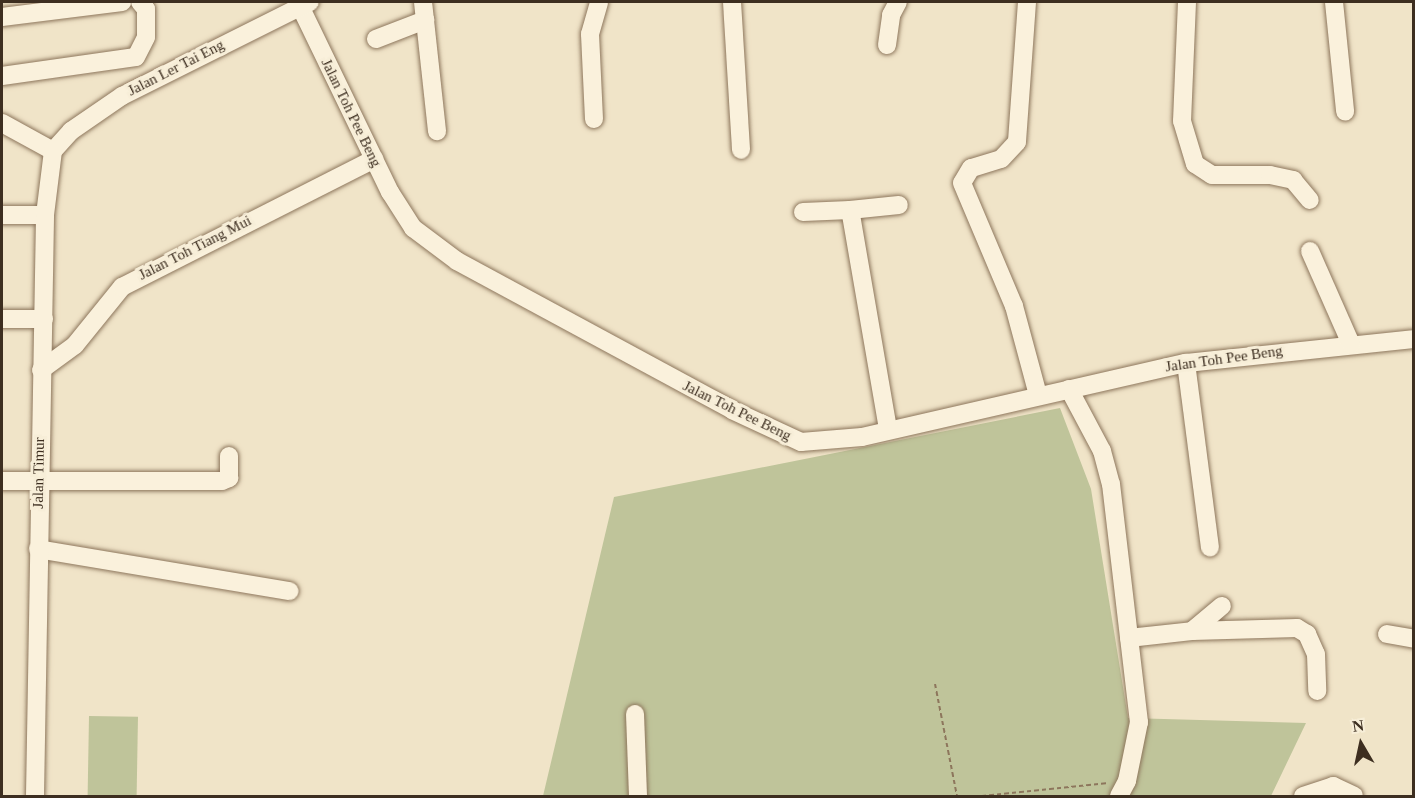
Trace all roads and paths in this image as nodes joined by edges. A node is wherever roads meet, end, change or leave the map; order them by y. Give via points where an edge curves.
1 (122, 2) edge
2 (140, 2) edge
3 (423, 2) edge
4 (599, 2) edge
5 (732, 2) edge
6 (898, 2) edge
7 (1027, 2) edge
8 (1186, 2) edge
9 (1334, 2) edge
10 (305, 4) edge
11 (2, 17) edge
12 (425, 20) junction
13 (376, 39) dead end
14 (887, 45) dead end
15 (2, 76) edge
16 (1346, 111) dead end
17 (594, 119) dead end
18 (2, 123) edge
19 (437, 131) dead end
20 (741, 150) dead end
21 (52, 151) junction
22 (374, 159) junction
23 (1310, 200) dead end
24 (899, 205) dead end
25 (850, 210) junction
26 (803, 212) dead end
27 (2, 215) edge
28 (45, 215) junction
29 (1310, 251) dead end
30 (2, 319) edge
31 (44, 319) junction
32 (1413, 339) edge
33 (1351, 344) junction
34 (1186, 363) junction
35 (41, 370) junction
36 (1069, 389) junction
37 (1038, 395) junction
38 (888, 429) junction
39 (229, 456) dead end
40 (2, 481) edge
41 (38, 481) junction
42 (1210, 547) dead end
43 (38, 549) junction
44 (290, 591) dead end
45 (1222, 606) dead end
46 (1192, 631) junction
47 (1387, 634) dead end
48 (1130, 638) junction
49 (1413, 639) edge
50 (935, 684) dead end
51 (1317, 691) dead end
52 (635, 714) dead end
53 (1123, 789) edge
54 (35, 796) edge
55 (638, 796) edge
56 (957, 796) edge
57 (982, 796) edge
58 (1302, 796) edge
59 (1354, 796) edge

1 - 11 street
2 - 15 street via 146,9 146,37 136,57
3 - 12 street
4 - 17 street via 590,34
5 - 20 street
6 - 14 street via 891,15
7 - 37 street via 1017,141 1001,159 971,168 962,183 1014,306
8 - 23 street via 1182,121 1195,164 1212,175 1270,175 1293,180
9 - 16 street
10 - 21 street, Jalan Ler Tai Eng via 122,96 71,131
10 - 22 street, Jalan Toh Pee Beng
12 - 13 street
12 - 19 street
18 - 21 street
21 - 28 street, Jalan Timur
22 - 35 street, Jalan Toh Tiang Mui via 122,287 75,345
22 - 38 street, Jalan Toh Pee Beng via 401,213 431,243 732,410 815,444
24 - 25 street
25 - 26 street
25 - 38 street
27 - 28 street
28 - 31 street, Jalan Timur
29 - 33 street
30 - 31 street
31 - 35 street, Jalan Timur
32 - 33 street, Jalan Toh Pee Beng
33 - 34 street, Jalan Toh Pee Beng
34 - 36 street, Jalan Toh Pee Beng
34 - 42 street
35 - 41 street, Jalan Timur
36 - 37 street, Jalan Toh Pee Beng
36 - 48 street via 1108,466
37 - 38 street, Jalan Toh Pee Beng
39 - 41 street via 229,478 222,481
40 - 41 street
41 - 43 street, Jalan Timur
43 - 44 street
43 - 54 street, Jalan Timur
45 - 46 street
46 - 48 street
46 - 51 street via 1297,628 1307,634 1316,654
47 - 49 street
48 - 53 street via 1139,722
50 - 56 path
52 - 55 street
53 - 57 path
58 - 59 street via 1332,786

